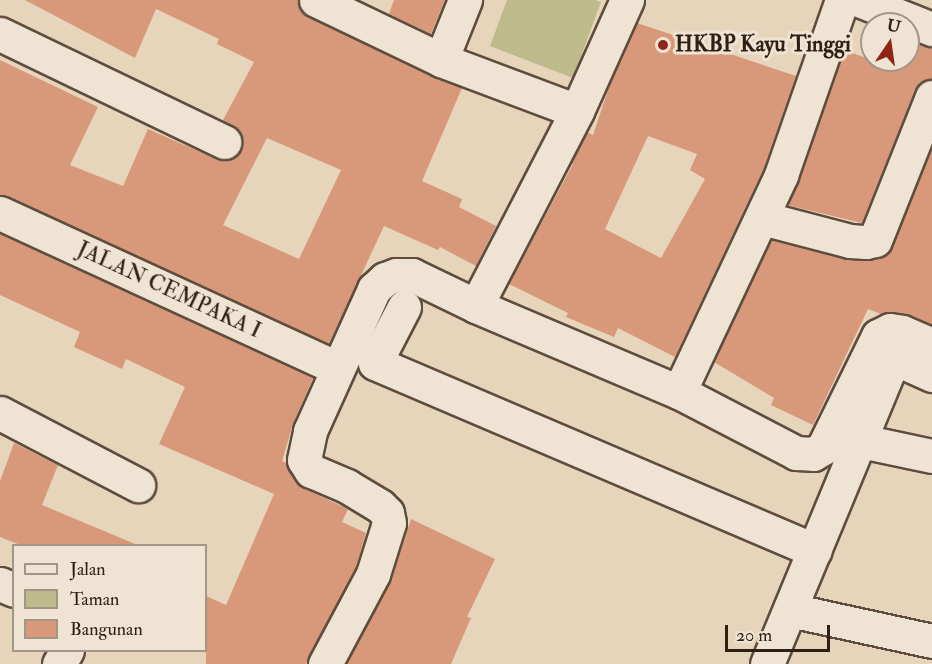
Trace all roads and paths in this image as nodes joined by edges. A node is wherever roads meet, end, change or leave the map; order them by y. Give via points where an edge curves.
1 (316, 0) edge
2 (465, 0) edge
3 (627, 0) edge
4 (842, 0) edge
5 (860, 0) edge
6 (932, 28) edge
7 (0, 34) edge
8 (441, 60) junction
9 (932, 96) edge
10 (577, 111) junction
11 (224, 142) dead end
12 (0, 213) edge
13 (762, 218) junction
14 (476, 306) junction
15 (404, 308) dead end
16 (932, 345) edge
17 (337, 368) junction
18 (932, 375) edge
19 (679, 392) junction
20 (0, 412) edge
21 (861, 441) junction
22 (932, 456) edge
23 (138, 485) dead end
24 (815, 551) junction
25 (790, 609) junction
26 (932, 641) edge
27 (325, 664) edge
28 (767, 664) edge

1 - 8 street
2 - 8 street
3 - 10 street
4 - 13 street via 781,175
5 - 6 street
7 - 11 street
8 - 10 street
9 - 13 street via 875,240 850,240
10 - 14 street
12 - 17 street, JALAN CEMPAKA I
13 - 19 street
14 - 17 street via 418,278 396,275 385,279 374,288
14 - 19 street
15 - 24 street via 375,363
16 - 19 street via 902,332 890,330 878,336 823,448 813,454 796,453
17 - 27 street via 310,431 304,460 311,471 380,506 389,523 373,574
18 - 21 street via 894,358
20 - 23 street
21 - 22 street
21 - 24 street
24 - 25 street
25 - 26 street
25 - 28 street

